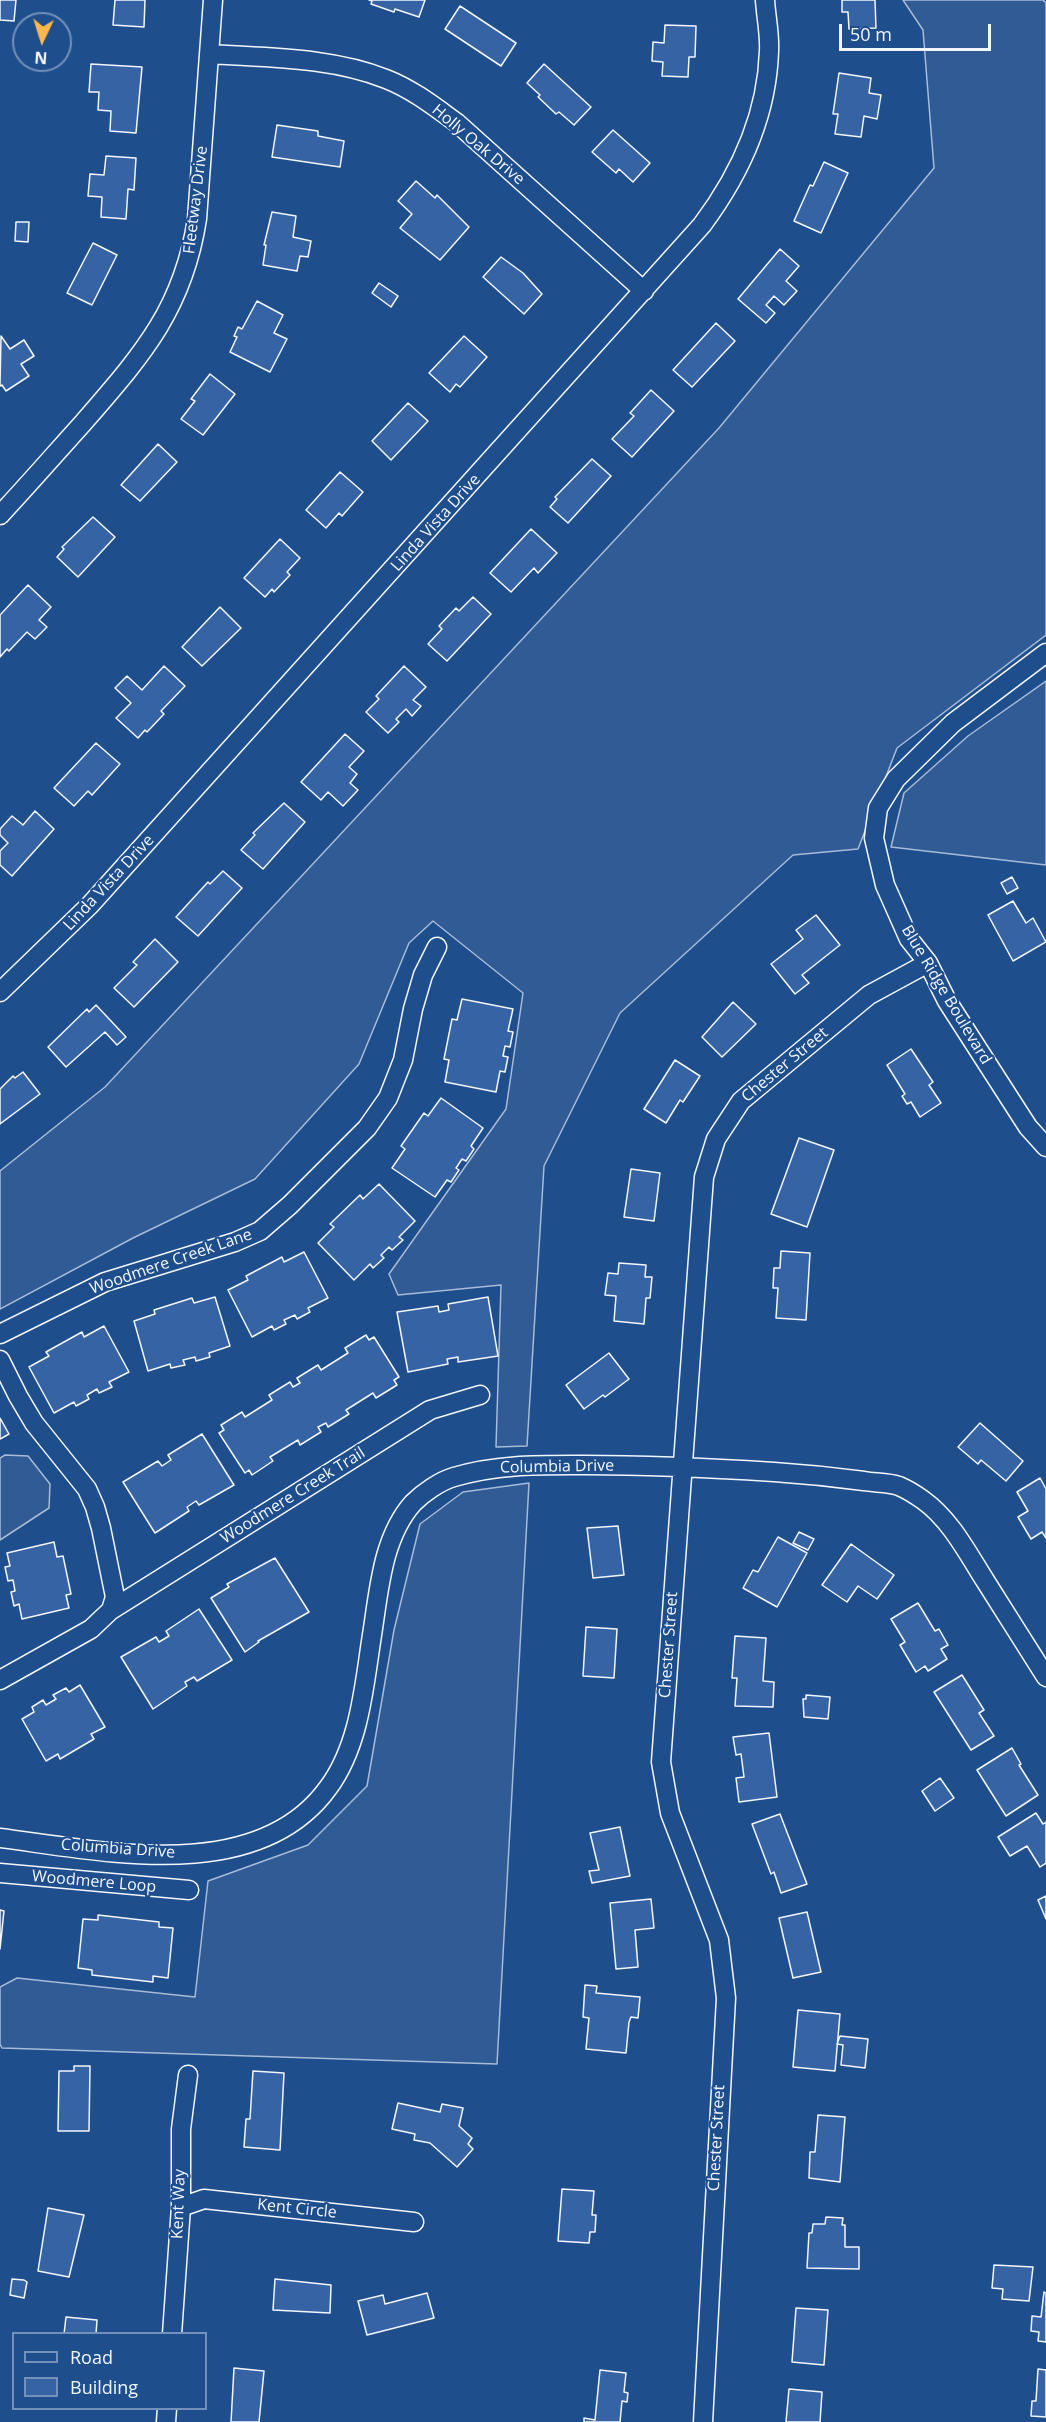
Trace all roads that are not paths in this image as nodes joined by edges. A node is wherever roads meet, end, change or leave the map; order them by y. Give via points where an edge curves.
1 (213, 0) edge
2 (765, 0) edge
3 (209, 54) junction
4 (644, 291) junction
5 (4, 503) edge
6 (1046, 653) edge
7 (437, 947) dead end
8 (928, 963) junction
9 (0, 992) edge
10 (1046, 1147) edge
11 (0, 1334) edge
12 (0, 1360) edge
13 (480, 1395) dead end
14 (681, 1466) junction
15 (111, 1610) junction
16 (1046, 1677) edge
17 (0, 1680) edge
18 (0, 1838) edge
19 (0, 1873) edge
20 (189, 1890) dead end
21 (188, 2075) dead end
22 (181, 2207) junction
23 (414, 2222) dead end
24 (172, 2332) edge
25 (703, 2422) edge

1 - 3 street, Fleetway Drive
2 - 4 street, Linda Vista Drive via 767,73 759,120 747,150 718,204
3 - 4 street, Holly Oak Drive via 309,61 387,79 457,123
3 - 5 street, Fleetway Drive via 197,219 184,277 171,306 139,359
4 - 9 street, Linda Vista Drive via 90,905
6 - 8 street, Blue Ridge Boulevard via 953,723 896,779 878,808 874,838 885,885 909,939
7 - 11 street, Woodmere Creek Lane via 423,975 403,1060 388,1098 367,1128 290,1205 260,1231 105,1282
8 - 10 street, Blue Ridge Boulevard via 953,1011 1028,1127
8 - 14 street, Chester Street via 869,995 741,1101 716,1139 704,1177
12 - 15 street via 26,1410 87,1489 95,1507 114,1586
13 - 15 street, Woodmere Creek Trail via 430,1410
14 - 16 street, Columbia Drive via 821,1475 888,1484 925,1501 953,1529
14 - 18 street, Columbia Drive via 494,1468 449,1478 415,1501 397,1529 381,1572 361,1708 350,1743 329,1788 288,1826 236,1847 155,1855
14 - 25 street, Chester Street via 661,1762 670,1813 719,1940 726,1998
15 - 17 street, Woodmere Creek Trail via 91,1629
19 - 20 street, Woodmere Loop
21 - 22 street, Kent Way via 181,2128
22 - 23 street, Kent Circle via 204,2199
22 - 24 street, Kent Way

